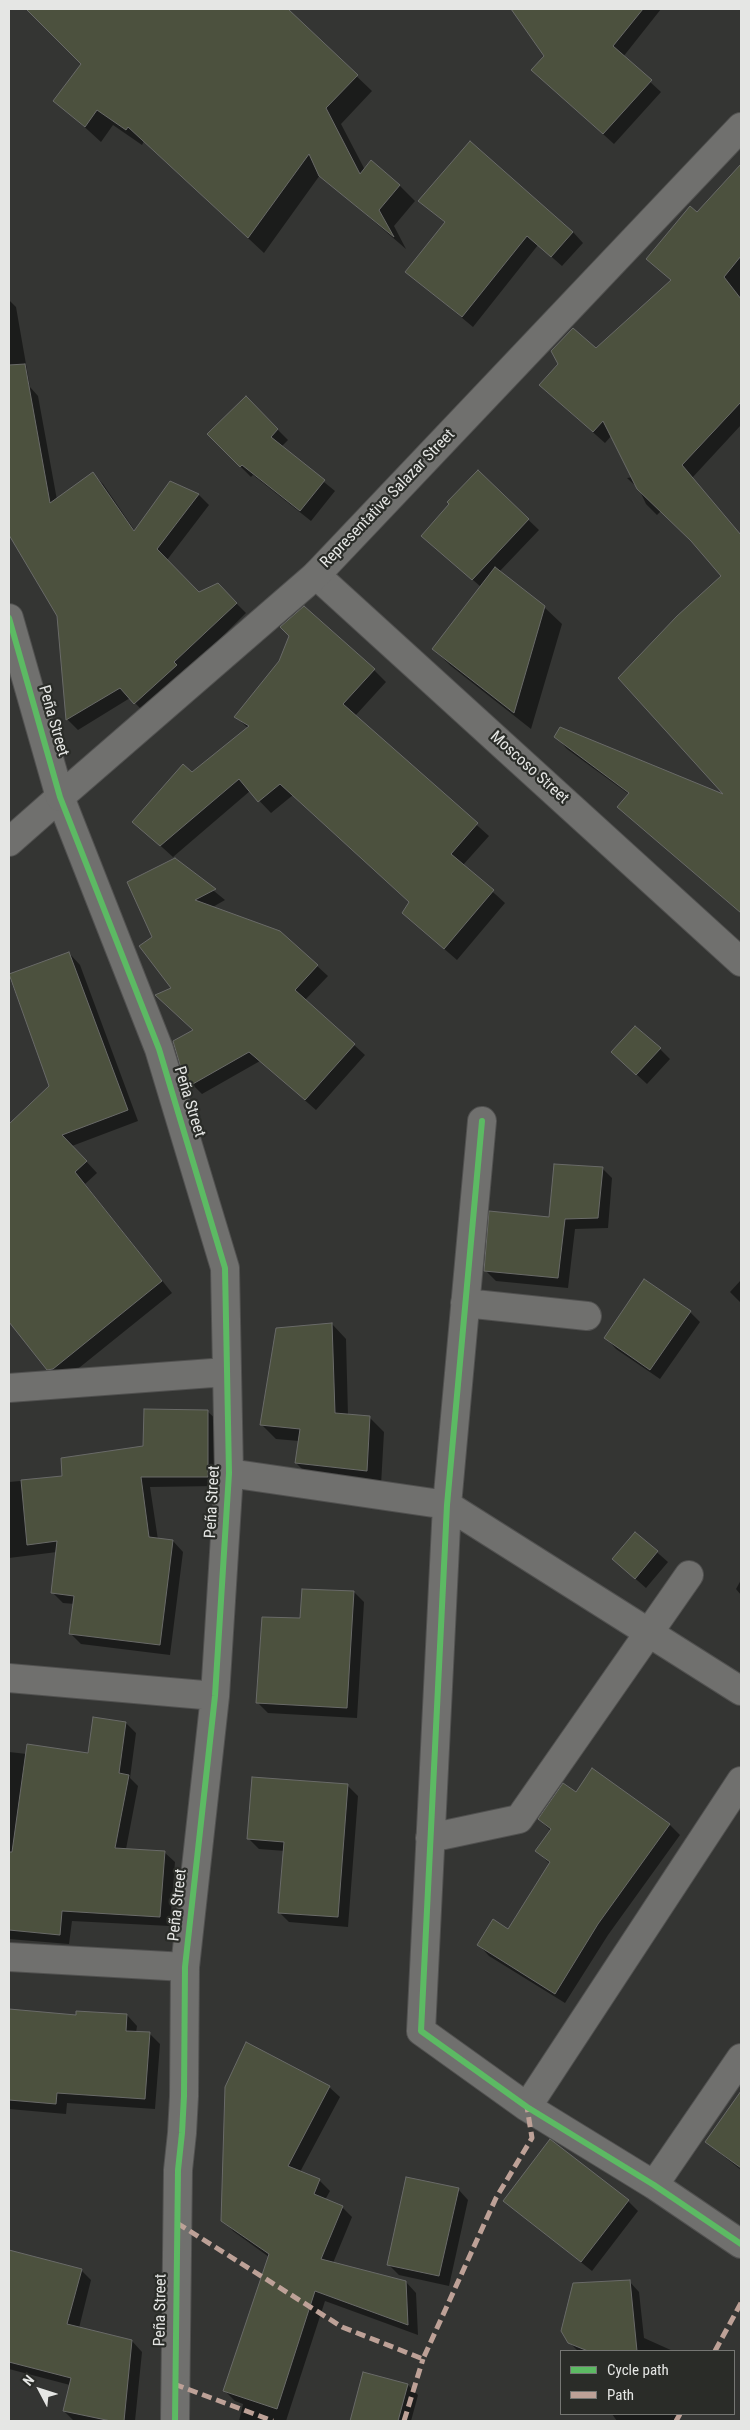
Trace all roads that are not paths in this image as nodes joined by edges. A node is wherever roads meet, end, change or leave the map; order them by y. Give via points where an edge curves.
1 (741, 127) edge
2 (316, 575) junction
3 (9, 618) edge
4 (60, 798) junction
5 (9, 842) edge
6 (741, 962) edge
7 (482, 1121) dead end
8 (465, 1304) junction
9 (587, 1316) dead end
10 (226, 1372) junction
11 (9, 1388) edge
12 (229, 1473) junction
13 (447, 1505) junction
14 (689, 1575) dead end
15 (649, 1632) junction
16 (9, 1678) edge
17 (741, 1691) edge
18 (215, 1696) junction
19 (741, 1781) edge
20 (430, 1838) junction
21 (9, 1957) edge
22 (185, 1968) junction
23 (741, 2058) edge
24 (527, 2107) junction
25 (654, 2185) junction
26 (741, 2244) edge
27 (175, 2421) edge

1 - 2 street, Representative Salazar Street
2 - 4 street, Representative Salazar Street
2 - 6 street, Moscoso Street
3 - 4 street, Peña Street
4 - 5 street, Representative Salazar Street
4 - 10 street, Peña Street via 159,1049 226,1268
7 - 8 street
8 - 9 street
8 - 13 street
10 - 11 street
10 - 12 street, Peña Street
12 - 13 street
12 - 18 street, Peña Street
13 - 15 street
13 - 20 street
14 - 15 street
15 - 17 street
15 - 20 street via 519,1819
16 - 18 street
18 - 22 street, Peña Street
19 - 24 street
20 - 24 street via 421,2031
21 - 22 street
22 - 27 street, Peña Street via 184,2096 178,2170
23 - 25 street
24 - 25 street
25 - 26 street

